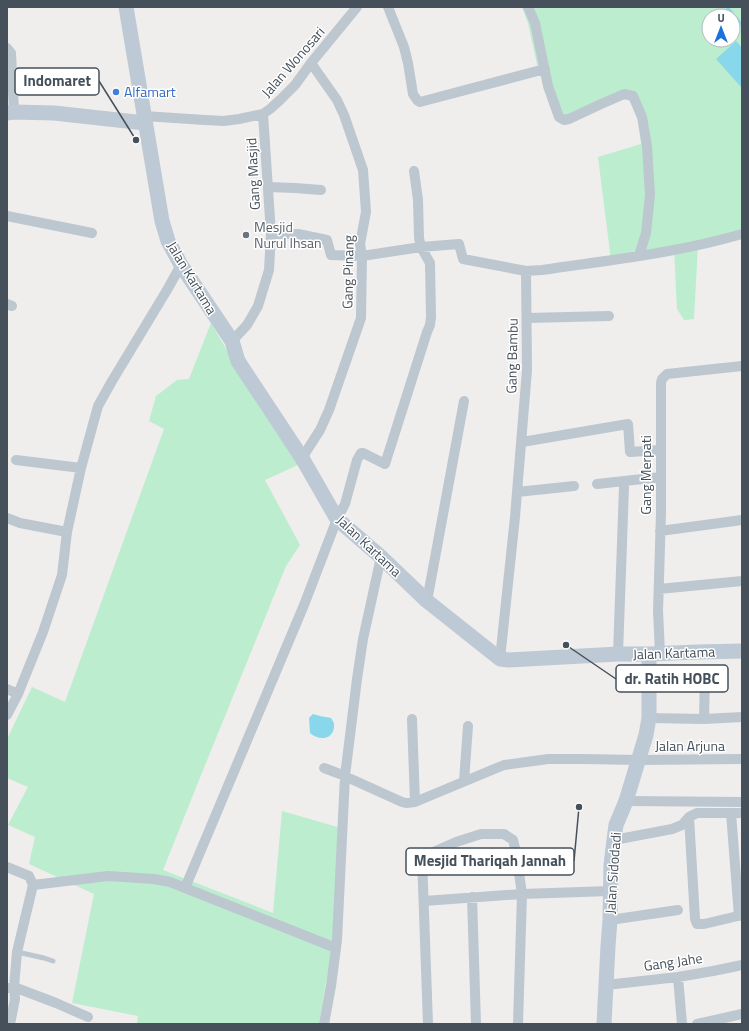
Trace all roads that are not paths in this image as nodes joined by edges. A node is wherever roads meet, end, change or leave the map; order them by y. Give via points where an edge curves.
1 (126, 7) edge
2 (358, 7) edge
3 (388, 7) edge
4 (528, 7) edge
5 (7, 48) edge
6 (311, 63) junction
7 (545, 69) junction
8 (11, 112) edge
9 (263, 114) junction
10 (145, 120) junction
11 (414, 171) dead end
12 (268, 187) junction
13 (321, 190) dead end
14 (7, 216) edge
15 (92, 233) dead end
16 (271, 234) junction
17 (742, 234) edge
18 (421, 247) junction
19 (362, 256) junction
20 (639, 256) junction
21 (181, 265) junction
22 (526, 271) junction
23 (609, 316) dead end
24 (527, 318) junction
25 (232, 341) junction
26 (742, 366) edge
27 (464, 401) dead end
28 (522, 442) junction
29 (660, 450) junction
30 (302, 458) junction
31 (16, 460) dead end
32 (81, 468) junction
33 (661, 477) junction
34 (597, 484) dead end
35 (574, 486) dead end
36 (624, 487) dead end
37 (517, 492) junction
38 (7, 518) edge
39 (337, 520) junction
40 (742, 520) edge
41 (660, 531) junction
42 (67, 532) junction
43 (381, 557) junction
44 (742, 581) edge
45 (659, 589) junction
46 (427, 601) junction
47 (742, 651) edge
48 (618, 654) junction
49 (654, 654) junction
50 (500, 659) junction
51 (705, 674) dead end
52 (7, 689) edge
53 (18, 694) junction
54 (7, 715) edge
55 (742, 717) edge
56 (649, 718) junction
57 (412, 719) dead end
58 (704, 719) junction
59 (468, 726) dead end
60 (742, 759) edge
61 (639, 760) junction
62 (324, 768) dead end
63 (345, 776) junction
64 (464, 781) junction
65 (626, 801) junction
66 (415, 802) junction
67 (742, 802) edge
68 (731, 813) junction
69 (742, 813) edge
70 (689, 817) junction
71 (614, 840) junction
72 (7, 867) edge
73 (33, 885) junction
74 (185, 888) junction
75 (610, 892) junction
76 (522, 894) junction
77 (472, 897) junction
78 (424, 901) junction
79 (678, 910) dead end
80 (740, 916) edge
81 (610, 920) junction
82 (336, 948) junction
83 (17, 952) junction
84 (53, 961) dead end
85 (742, 965) edge
86 (678, 977) junction
87 (606, 985) junction
88 (10, 988) edge
89 (742, 1014) edge
90 (88, 1017) dead end
91 (10, 1024) edge
92 (324, 1024) edge
93 (428, 1024) edge
94 (476, 1024) edge
95 (518, 1024) edge
96 (604, 1024) edge
97 (682, 1024) edge
98 (697, 1024) edge

1 - 10 main road, Jalan Kartama
2 - 6 street, Jalan Wonosari
3 - 7 street via 404,47 413,94 420,102
4 - 7 street via 535,24
5 - 8 street via 10,53
6 - 9 street, Jalan Wonosari via 290,90
6 - 19 street, Gang Pinang via 337,100 363,170 366,212 360,239
7 - 20 street via 559,117 564,120 624,94 633,96 642,117 647,146 650,195 646,232
8 - 10 main road
9 - 10 street, Jalan Wonosari via 224,121
9 - 12 street, Gang Masjid
10 - 21 main road, Jalan Kartama via 162,221 168,241
11 - 18 street
12 - 13 street
12 - 16 street, Gang Masjid
14 - 15 street
16 - 19 street via 298,234 327,240 331,255
16 - 25 street, Gang Masjid via 269,270 258,306 247,325
17 - 20 street via 715,242
18 - 19 street
18 - 22 street via 459,244 463,260
18 - 39 street via 430,262 430,325 385,464 361,453 345,504
19 - 30 street, Gang Pinang via 361,318 356,335 329,410
20 - 22 street
21 - 25 main road, Jalan Kartama
21 - 32 street via 98,406
22 - 24 street, Gang Bambu
23 - 24 street
24 - 28 street, Gang Bambu via 527,370
25 - 30 main road, Jalan Kartama via 238,361
26 - 29 street, Gang Merpati via 667,374 662,379
27 - 46 street
28 - 29 street via 628,424 630,452
28 - 37 street, Gang Bambu
29 - 33 street, Gang Merpati
30 - 39 main road, Jalan Kartama
31 - 32 street
32 - 42 street
33 - 34 street
33 - 41 street, Gang Merpati
35 - 37 street
36 - 48 street
37 - 50 street, Gang Bambu
38 - 42 street
39 - 43 main road, Jalan Kartama
39 - 74 street via 304,606
40 - 41 street
41 - 45 street, Gang Merpati
42 - 53 street via 62,575
43 - 46 main road, Jalan Kartama
43 - 63 street via 362,639
44 - 45 street
45 - 49 street, Gang Merpati
46 - 50 main road, Jalan Kartama
47 - 49 main road, Jalan Kartama
48 - 49 main road, Jalan Kartama
48 - 50 main road, Jalan Kartama
49 - 56 main road, Jalan Sidodadi
51 - 58 street
52 - 53 street
53 - 54 street
55 - 58 street
56 - 58 street
56 - 61 main road, Jalan Sidodadi
57 - 66 street
59 - 64 street
60 - 61 street, Jalan Arjuna
61 - 64 street, Jalan Arjuna via 548,759 504,765
61 - 65 main road, Jalan Sidodadi
62 - 63 street
63 - 66 street via 402,802
63 - 82 street
64 - 66 street, Jalan Arjuna
65 - 67 street
65 - 71 main road, Jalan Sidodadi via 616,825
68 - 69 street
68 - 70 street via 697,814
68 - 80 street
70 - 71 street via 682,825 672,829
70 - 80 street via 694,919 697,924 704,924
71 - 75 main road, Jalan Sidodadi
72 - 73 street via 29,876
73 - 74 street via 108,876 154,879
73 - 83 street
74 - 82 street
75 - 76 street
75 - 81 main road, Jalan Sidodadi
76 - 77 street
76 - 78 street via 513,840 504,834 481,834 422,857
76 - 95 street
77 - 78 street
77 - 94 street
78 - 93 street
79 - 81 street
81 - 87 main road, Jalan Sidodadi
82 - 92 street
83 - 84 lane
83 - 88 street
85 - 86 street, Gang Jahe
86 - 87 street, Gang Jahe
86 - 97 street
87 - 96 main road, Jalan Sidodadi
88 - 90 street
88 - 91 street via 15,999
89 - 98 street

